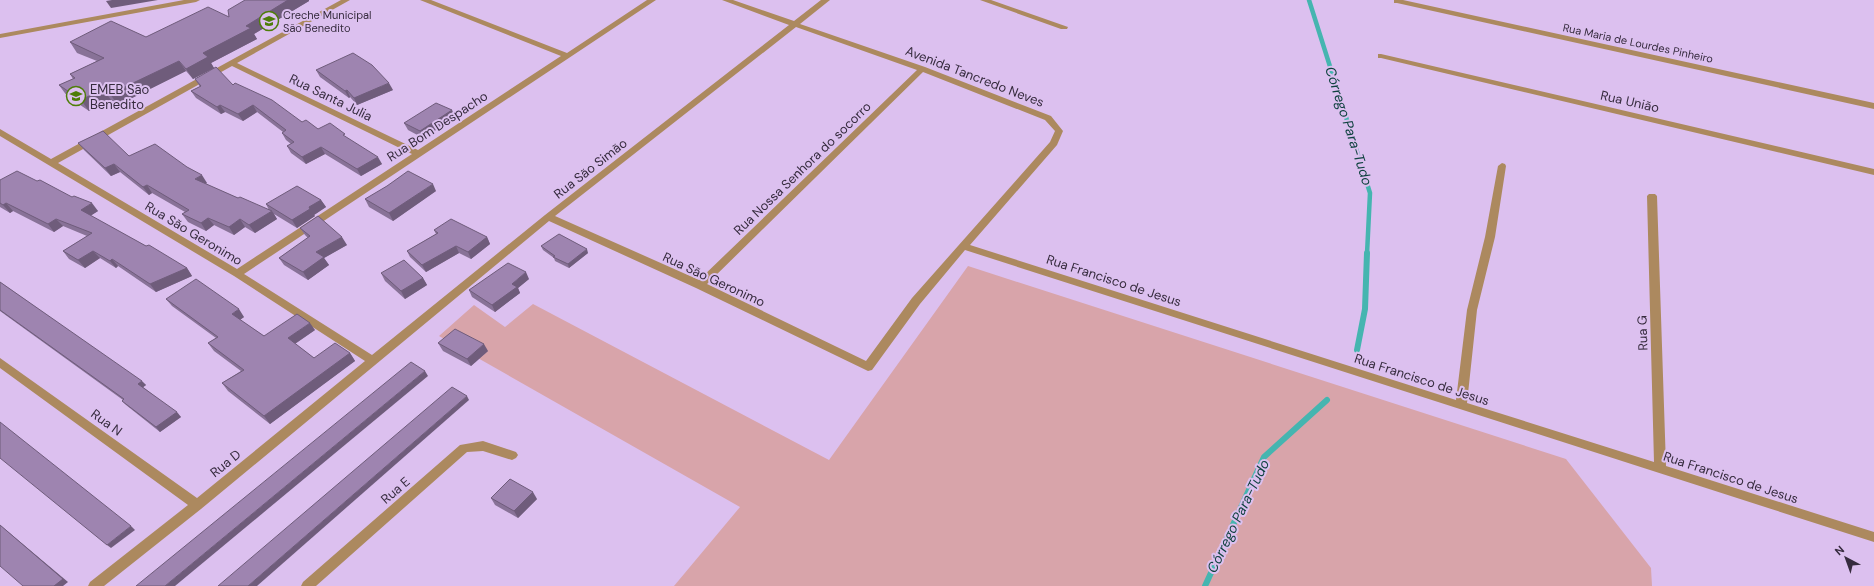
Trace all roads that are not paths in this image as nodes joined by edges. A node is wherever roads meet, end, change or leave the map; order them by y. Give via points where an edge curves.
1 (196, 0) edge
2 (346, 0) edge
3 (424, 0) edge
4 (652, 0) edge
5 (726, 0) edge
6 (826, 0) edge
7 (984, 0) edge
8 (1397, 1) edge
9 (795, 24) junction
10 (1064, 27) dead end
11 (0, 36) edge
12 (568, 56) junction
13 (1381, 56) dead end
14 (231, 63) junction
15 (922, 69) junction
16 (1874, 106) edge
17 (0, 132) edge
18 (419, 154) junction
19 (52, 162) junction
20 (1502, 166) dead end
21 (1874, 172) edge
22 (1652, 196) dead end
23 (548, 218) junction
24 (963, 246) junction
25 (236, 274) junction
26 (700, 285) junction
27 (373, 361) junction
28 (0, 362) edge
29 (868, 367) joint
30 (1461, 406) junction
31 (512, 455) dead end
32 (1660, 469) junction
33 (197, 505) junction
34 (1874, 537) edge
35 (94, 586) edge
36 (307, 586) edge

1 - 11 street
2 - 14 street
3 - 12 street
4 - 12 street, Rua Bom Despacho
5 - 9 street, Avenida Tancredo Neves
6 - 9 street, Rua São Simão
7 - 10 street
8 - 16 street, Rua Maria de Lourdes Pinheiro
9 - 15 street, Avenida Tancredo Neves
9 - 23 street, Rua São Simão
12 - 18 street, Rua Bom Despacho
13 - 21 street, Rua União
14 - 18 street, Rua Santa Julia
14 - 19 street
15 - 24 street, Avenida Tancredo Neves via 1048,118 1059,131 1054,143
15 - 26 street, Rua Nossa Senhora do socorro
17 - 19 street, Rua São Geronimo
18 - 25 street, Rua Bom Despacho
19 - 25 street, Rua São Geronimo
20 - 30 street via 1490,236 1472,310
22 - 32 street, Rua G
23 - 26 street, Rua São Geronimo
23 - 27 street, Rua São Simão
24 - 29 street, Avenida Tancredo Neves via 916,301
24 - 30 street, Rua Francisco de Jesus
25 - 27 street, Rua São Geronimo
26 - 29 street, Rua São Geronimo
27 - 33 street, Rua D
28 - 33 street, Rua N
30 - 32 street, Rua Francisco de Jesus
31 - 36 street, Rua E via 484,446 464,448
32 - 34 street, Rua Francisco de Jesus
33 - 35 street, Rua D

